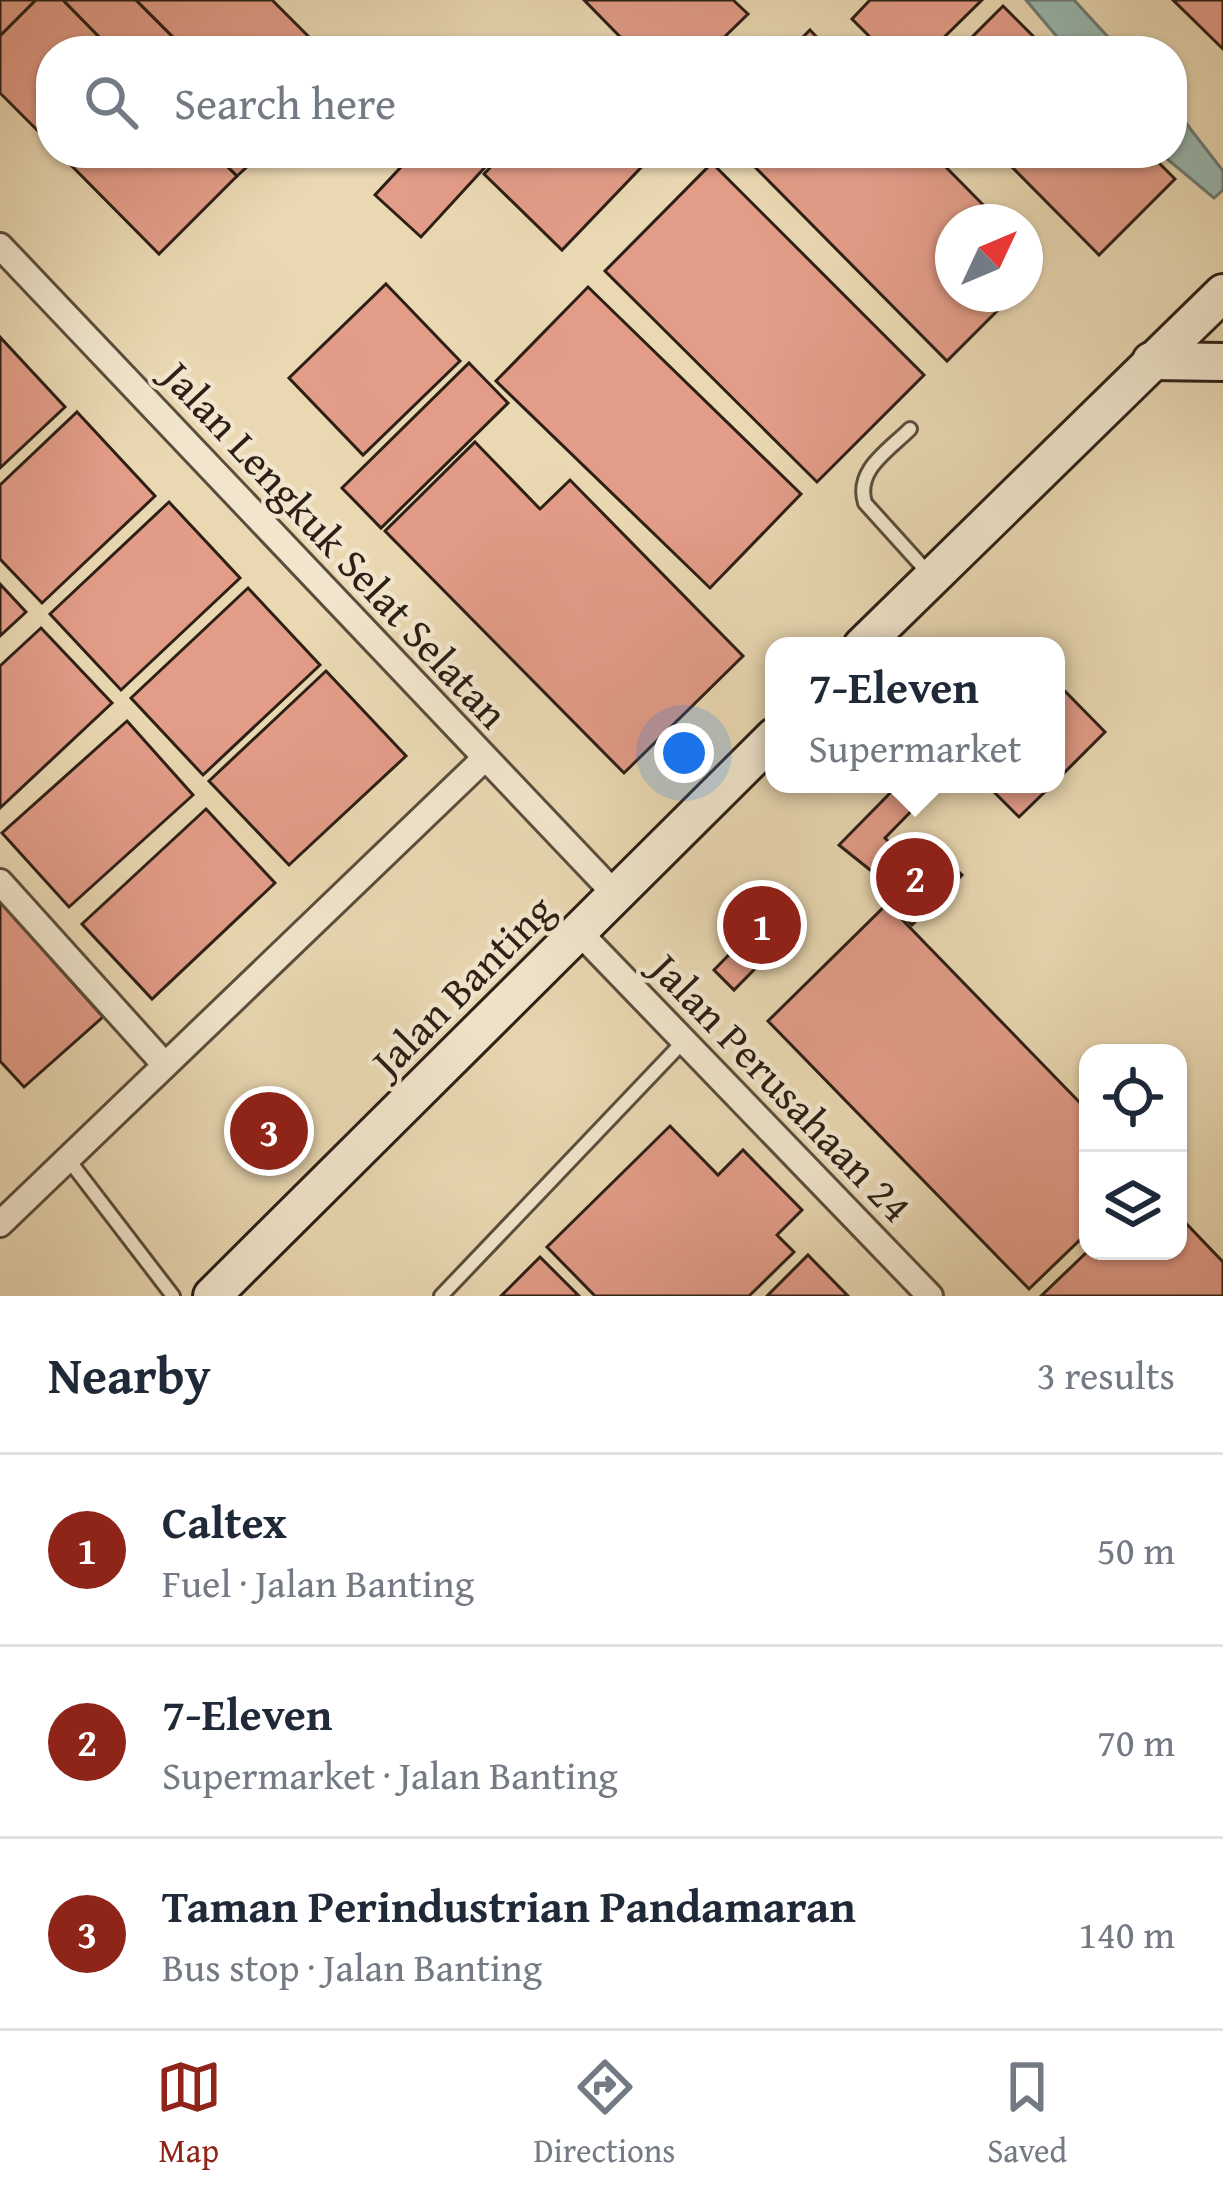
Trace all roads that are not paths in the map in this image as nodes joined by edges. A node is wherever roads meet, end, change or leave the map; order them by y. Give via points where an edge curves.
1 (0, 246) edge
2 (1223, 293) edge
3 (1151, 361) junction
4 (1223, 362) edge
5 (910, 429) dead end
6 (932, 577) junction
7 (871, 637) edge
8 (765, 745) edge
9 (484, 759) junction
10 (0, 882) edge
11 (616, 895) junction
12 (579, 932) junction
13 (683, 1042) junction
14 (165, 1065) junction
15 (68, 1159) junction
16 (0, 1224) edge
17 (173, 1296) edge
18 (212, 1296) edge
19 (440, 1296) edge
20 (930, 1296) edge

1 - 9 street, Jalan Lengkuk Selat Selatan
2 - 3 main road
3 - 4 main road
3 - 6 main road
5 - 6 lane via 866,472 861,489
6 - 7 main road
8 - 11 main road, Jalan Banting
9 - 11 street, Jalan Lengkuk Selat Selatan
9 - 14 street
10 - 14 street
11 - 12 main road, Jalan Banting
12 - 13 street, Jalan Perusahaan 24
12 - 18 main road, Jalan Banting
13 - 19 lane
13 - 20 street, Jalan Perusahaan 24
14 - 15 street
15 - 16 street
15 - 17 lane

